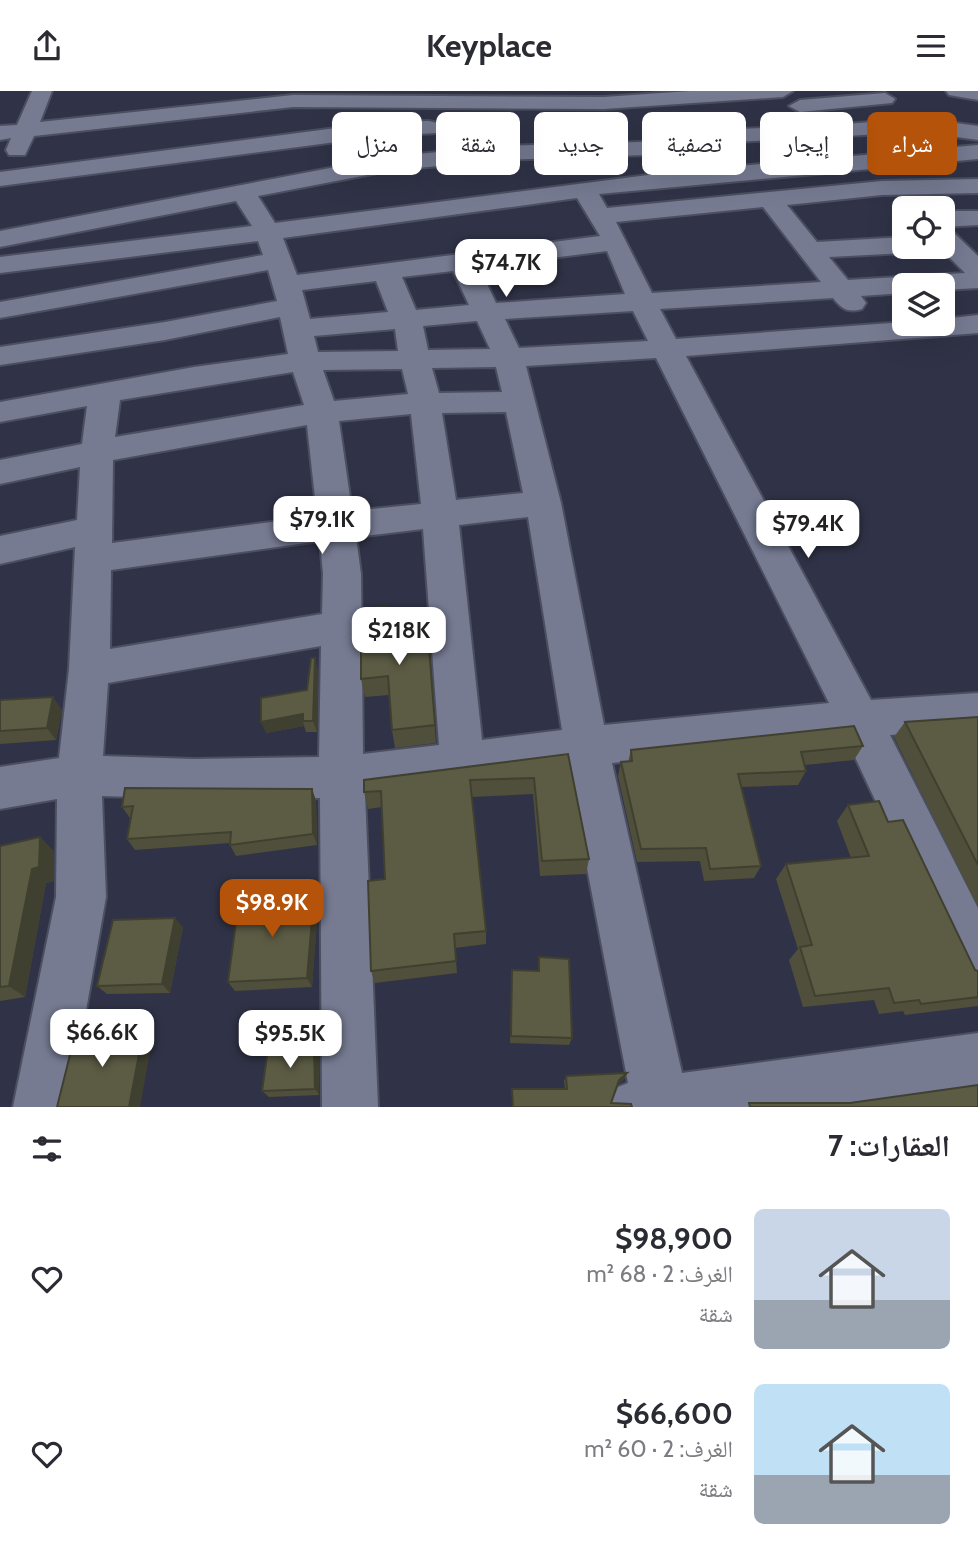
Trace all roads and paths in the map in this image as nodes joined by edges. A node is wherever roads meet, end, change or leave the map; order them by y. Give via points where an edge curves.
1 (42, 91) edge
2 (140, 91) edge
3 (956, 91) edge
4 (978, 95) edge
5 (329, 96) edge
6 (790, 96) edge
7 (548, 98) edge
8 (384, 99) edge
9 (885, 99) dead end
10 (803, 112) edge
11 (134, 118) junction
12 (25, 130) junction
13 (853, 130) edge
14 (0, 133) edge
15 (332, 136) edge
16 (316, 138) junction
17 (978, 138) edge
18 (534, 152) edge
19 (332, 160) edge
20 (422, 160) edge
21 (853, 163) edge
22 (853, 164) edge
23 (760, 170) edge
24 (332, 175) edge
25 (343, 175) edge
26 (691, 176) joint
27 (2, 185) edge
28 (978, 186) edge
29 (890, 188) junction
30 (244, 193) junction
31 (902, 196) edge
32 (771, 201) junction
33 (601, 216) junction
34 (368, 218) junction
35 (978, 218) edge
36 (955, 230) edge
37 (0, 239) edge
38 (162, 243) junction
39 (892, 246) edge
40 (955, 246) edge
41 (811, 250) junction
42 (462, 261) junction
43 (0, 265) edge
44 (978, 271) edge
45 (386, 272) junction
46 (978, 280) edge
47 (160, 281) junction
48 (841, 289) junction
49 (288, 295) junction
50 (643, 303) junction
51 (0, 310) edge
52 (485, 312) junction
53 (407, 319) junction
54 (974, 330) edge
55 (164, 331) junction
56 (874, 334) junction
57 (666, 347) junction
58 (0, 356) edge
59 (413, 357) junction
60 (509, 358) junction
61 (167, 381) junction
62 (105, 393) junction
63 (424, 403) junction
64 (520, 403) junction
65 (0, 412) edge
66 (323, 414) junction
67 (97, 451) junction
68 (0, 472) edge
69 (543, 503) junction
70 (438, 516) junction
71 (336, 526) junction
72 (93, 544) junction
73 (0, 550) edge
74 (341, 627) junction
75 (89, 669) junction
76 (978, 711) edge
77 (856, 719) junction
78 (586, 745) junction
79 (461, 762) junction
80 (79, 775) junction
81 (342, 777) junction
82 (0, 788) edge
83 (978, 963) edge
84 (978, 1060) edge
85 (653, 1106) edge
86 (41, 1107) edge
87 (350, 1107) edge

1 - 12 street
2 - 11 street
3 - 4 street
5 - 8 street
5 - 11 street
6 - 7 street
6 - 9 street
6 - 10 street
7 - 8 street
11 - 12 street
12 - 14 street
12 - 27 street
13 - 17 street via 920,125
15 - 16 street
16 - 19 street
16 - 27 street
17 - 21 street
18 - 20 street
22 - 29 street
23 - 26 street
24 - 30 street
25 - 34 street
26 - 33 street
28 - 29 street
29 - 31 street
29 - 32 street
30 - 37 street
30 - 49 street
32 - 33 street
32 - 41 street
33 - 34 street
33 - 42 street
33 - 50 street
34 - 49 street
35 - 36 street
38 - 43 street
38 - 47 street
38 - 49 street
39 - 41 street
40 - 44 street
41 - 48 street
42 - 45 street
42 - 52 street
45 - 49 street
45 - 53 street
46 - 48 street
47 - 49 street
47 - 51 street
47 - 55 street
48 - 50 street
48 - 56 street
49 - 53 street
49 - 55 street
49 - 59 street
49 - 61 street
49 - 66 street
50 - 52 street
50 - 57 street
52 - 53 street
52 - 60 street
53 - 59 street
54 - 56 street
55 - 58 street
55 - 61 street
56 - 57 street
57 - 60 street
57 - 77 street
59 - 60 street
59 - 63 street
60 - 64 street
61 - 62 street
62 - 65 street
62 - 67 street
63 - 64 street
63 - 66 street
63 - 70 street via 435,460
64 - 69 street
66 - 67 street
66 - 71 street
67 - 68 street
67 - 72 street
69 - 70 street
69 - 78 street
70 - 71 street
70 - 79 street
71 - 72 street
71 - 74 street via 342,574
72 - 73 street
72 - 75 street
74 - 75 street
74 - 81 street
75 - 80 street
76 - 77 street
77 - 78 street
77 - 83 street via 901,801
78 - 79 street
78 - 85 street
79 - 81 street
80 - 81 street
80 - 82 street
80 - 86 street via 81,897
81 - 87 street
84 - 85 street

